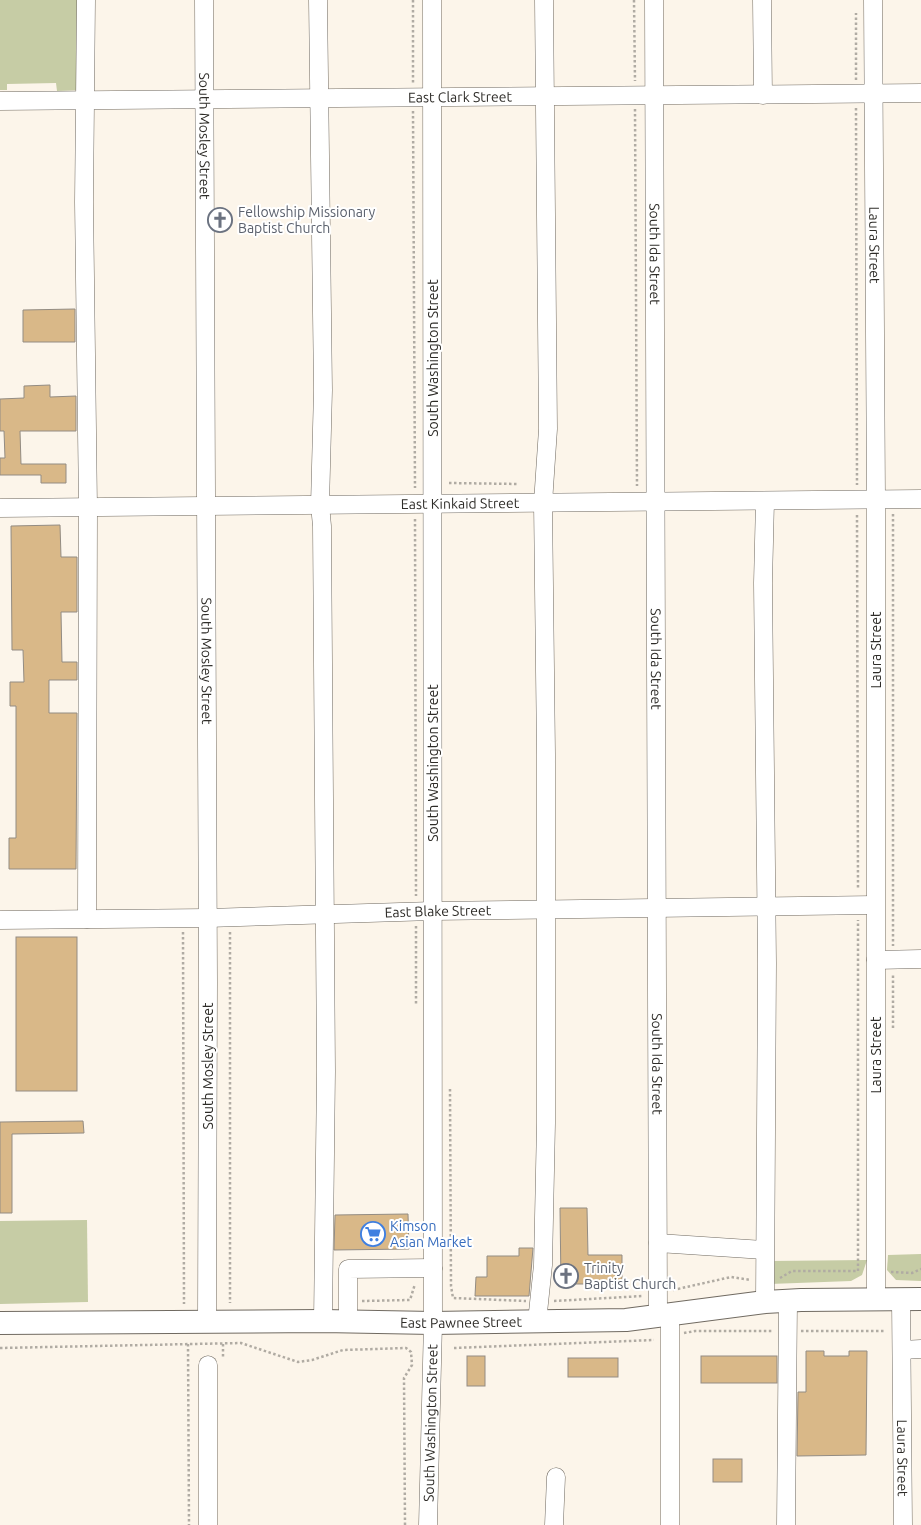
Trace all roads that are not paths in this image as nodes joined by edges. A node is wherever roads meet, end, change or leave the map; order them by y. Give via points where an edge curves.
1 (86, 0) edge
2 (204, 0) edge
3 (318, 0) edge
4 (432, 0) edge
5 (544, 0) edge
6 (654, 0) edge
7 (762, 0) edge
8 (873, 0) edge
9 (921, 93) edge
10 (864, 94) junction
11 (763, 95) junction
12 (654, 96) junction
13 (545, 97) junction
14 (319, 98) junction
15 (432, 98) junction
16 (204, 100) junction
17 (0, 101) edge
18 (86, 101) junction
19 (876, 499) junction
20 (921, 499) edge
21 (765, 500) junction
22 (655, 502) junction
23 (543, 503) junction
24 (320, 504) junction
25 (433, 504) junction
26 (207, 506) junction
27 (88, 507) junction
28 (0, 508) edge
29 (867, 906) junction
30 (765, 907) junction
31 (657, 908) junction
32 (546, 909) junction
33 (424, 911) junction
34 (324, 914) junction
35 (208, 918) junction
36 (88, 919) junction
37 (0, 920) edge
38 (921, 959) edge
39 (876, 960) junction
40 (658, 1243) junction
41 (764, 1250) junction
42 (425, 1268) junction
43 (764, 1291) junction
44 (788, 1300) junction
45 (876, 1300) junction
46 (911, 1300) edge
47 (538, 1311) junction
48 (323, 1321) junction
49 (207, 1322) junction
50 (348, 1322) junction
51 (0, 1323) edge
52 (433, 1323) junction
53 (666, 1323) junction
54 (921, 1349) edge
55 (902, 1350) junction
56 (208, 1365) dead end
57 (556, 1477) dead end
58 (208, 1525) edge
59 (428, 1525) edge
60 (554, 1525) edge
61 (670, 1525) edge
62 (786, 1525) edge
63 (903, 1525) edge

1 - 18 street
2 - 16 street, South Mosley Street
3 - 14 street
4 - 15 street, South Washington Street
5 - 13 street
6 - 12 street, South Ida Street
7 - 11 street
8 - 10 street, Laura Street
9 - 10 street, East Clark Street
10 - 11 street, East Clark Street
10 - 19 street, Laura Street
11 - 12 street, East Clark Street
12 - 13 street, East Clark Street
12 - 22 street, South Ida Street
13 - 15 street, East Clark Street
13 - 23 street via 548,429
14 - 15 street, East Clark Street
14 - 16 street, East Clark Street
14 - 24 street via 323,390
15 - 25 street, South Washington Street
16 - 18 street, East Clark Street
16 - 26 street, South Mosley Street
17 - 18 street, East Clark Street
18 - 27 street
19 - 20 street, East Kinkaid Street
19 - 21 street, East Kinkaid Street
19 - 29 street, Laura Street
21 - 22 street, East Kinkaid Street
21 - 30 street
22 - 23 street, East Kinkaid Street
22 - 31 street, South Ida Street
23 - 25 street, East Kinkaid Street
23 - 32 street
24 - 25 street, East Kinkaid Street
24 - 26 street, East Kinkaid Street
24 - 34 street
25 - 33 street, South Washington Street
26 - 27 street, East Kinkaid Street
26 - 35 street, South Mosley Street
27 - 28 street, East Kinkaid Street
27 - 36 street
29 - 30 street, East Blake Street
29 - 39 street, Laura Street
30 - 31 street, East Blake Street
30 - 41 street
31 - 32 street, East Blake Street
31 - 40 street, South Ida Street
32 - 33 street, East Blake Street
32 - 47 street via 546,1122 543,1265
33 - 34 street, East Blake Street
33 - 42 street, South Washington Street
34 - 35 street, East Blake Street
34 - 48 street
35 - 36 street, East Blake Street
35 - 49 street, South Mosley Street
36 - 37 street, East Blake Street
38 - 39 street
39 - 45 street, Laura Street
40 - 41 street
40 - 53 street, South Ida Street via 658,1293
41 - 43 street
42 - 50 street via 348,1269
42 - 52 street, South Washington Street
43 - 44 main road, East Pawnee Street
43 - 53 main road, East Pawnee Street
44 - 45 main road, East Pawnee Street
44 - 62 street
45 - 46 main road, East Pawnee Street
46 - 55 street, Laura Street via 902,1331
47 - 52 main road, East Pawnee Street
47 - 53 main road, East Pawnee Street
48 - 49 main road, East Pawnee Street
48 - 50 main road, East Pawnee Street
49 - 51 main road, East Pawnee Street
50 - 52 main road, East Pawnee Street
52 - 59 street, South Washington Street
53 - 61 street, South Ida Street
54 - 55 street
55 - 63 street, Laura Street
56 - 58 street
57 - 60 street

